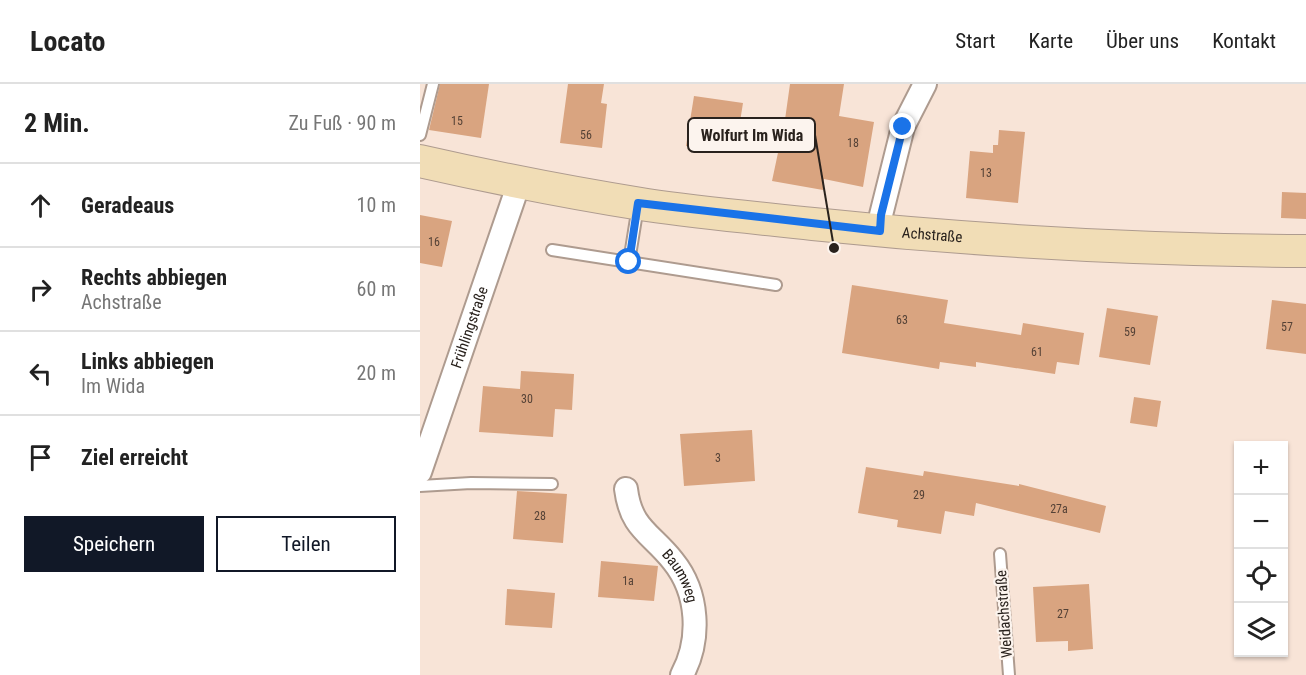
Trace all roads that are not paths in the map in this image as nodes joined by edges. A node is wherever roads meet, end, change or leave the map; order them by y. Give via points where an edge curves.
1 (433, 84) edge
2 (925, 84) edge
3 (420, 135) edge
4 (420, 161) edge
5 (519, 183) junction
6 (638, 203) junction
7 (880, 231) junction
8 (552, 250) dead end
9 (1306, 251) edge
10 (629, 262) junction
11 (776, 285) dead end
12 (420, 472) edge
13 (552, 484) dead end
14 (420, 486) edge
15 (626, 489) dead end
16 (999, 554) dead end
17 (682, 675) edge
18 (1009, 675) edge

1 - 3 lane
2 - 7 street via 903,127
4 - 5 main road, Achstraße
5 - 6 main road, Achstraße
5 - 12 street, Frühlingstraße
6 - 7 main road, Achstraße
6 - 10 lane
7 - 9 main road, Achstraße via 1046,243
8 - 10 lane
10 - 11 lane
13 - 14 lane
15 - 17 street, Baumweg via 628,507 637,524 674,561 688,584 695,629 692,651
16 - 18 lane, Weidachstraße

